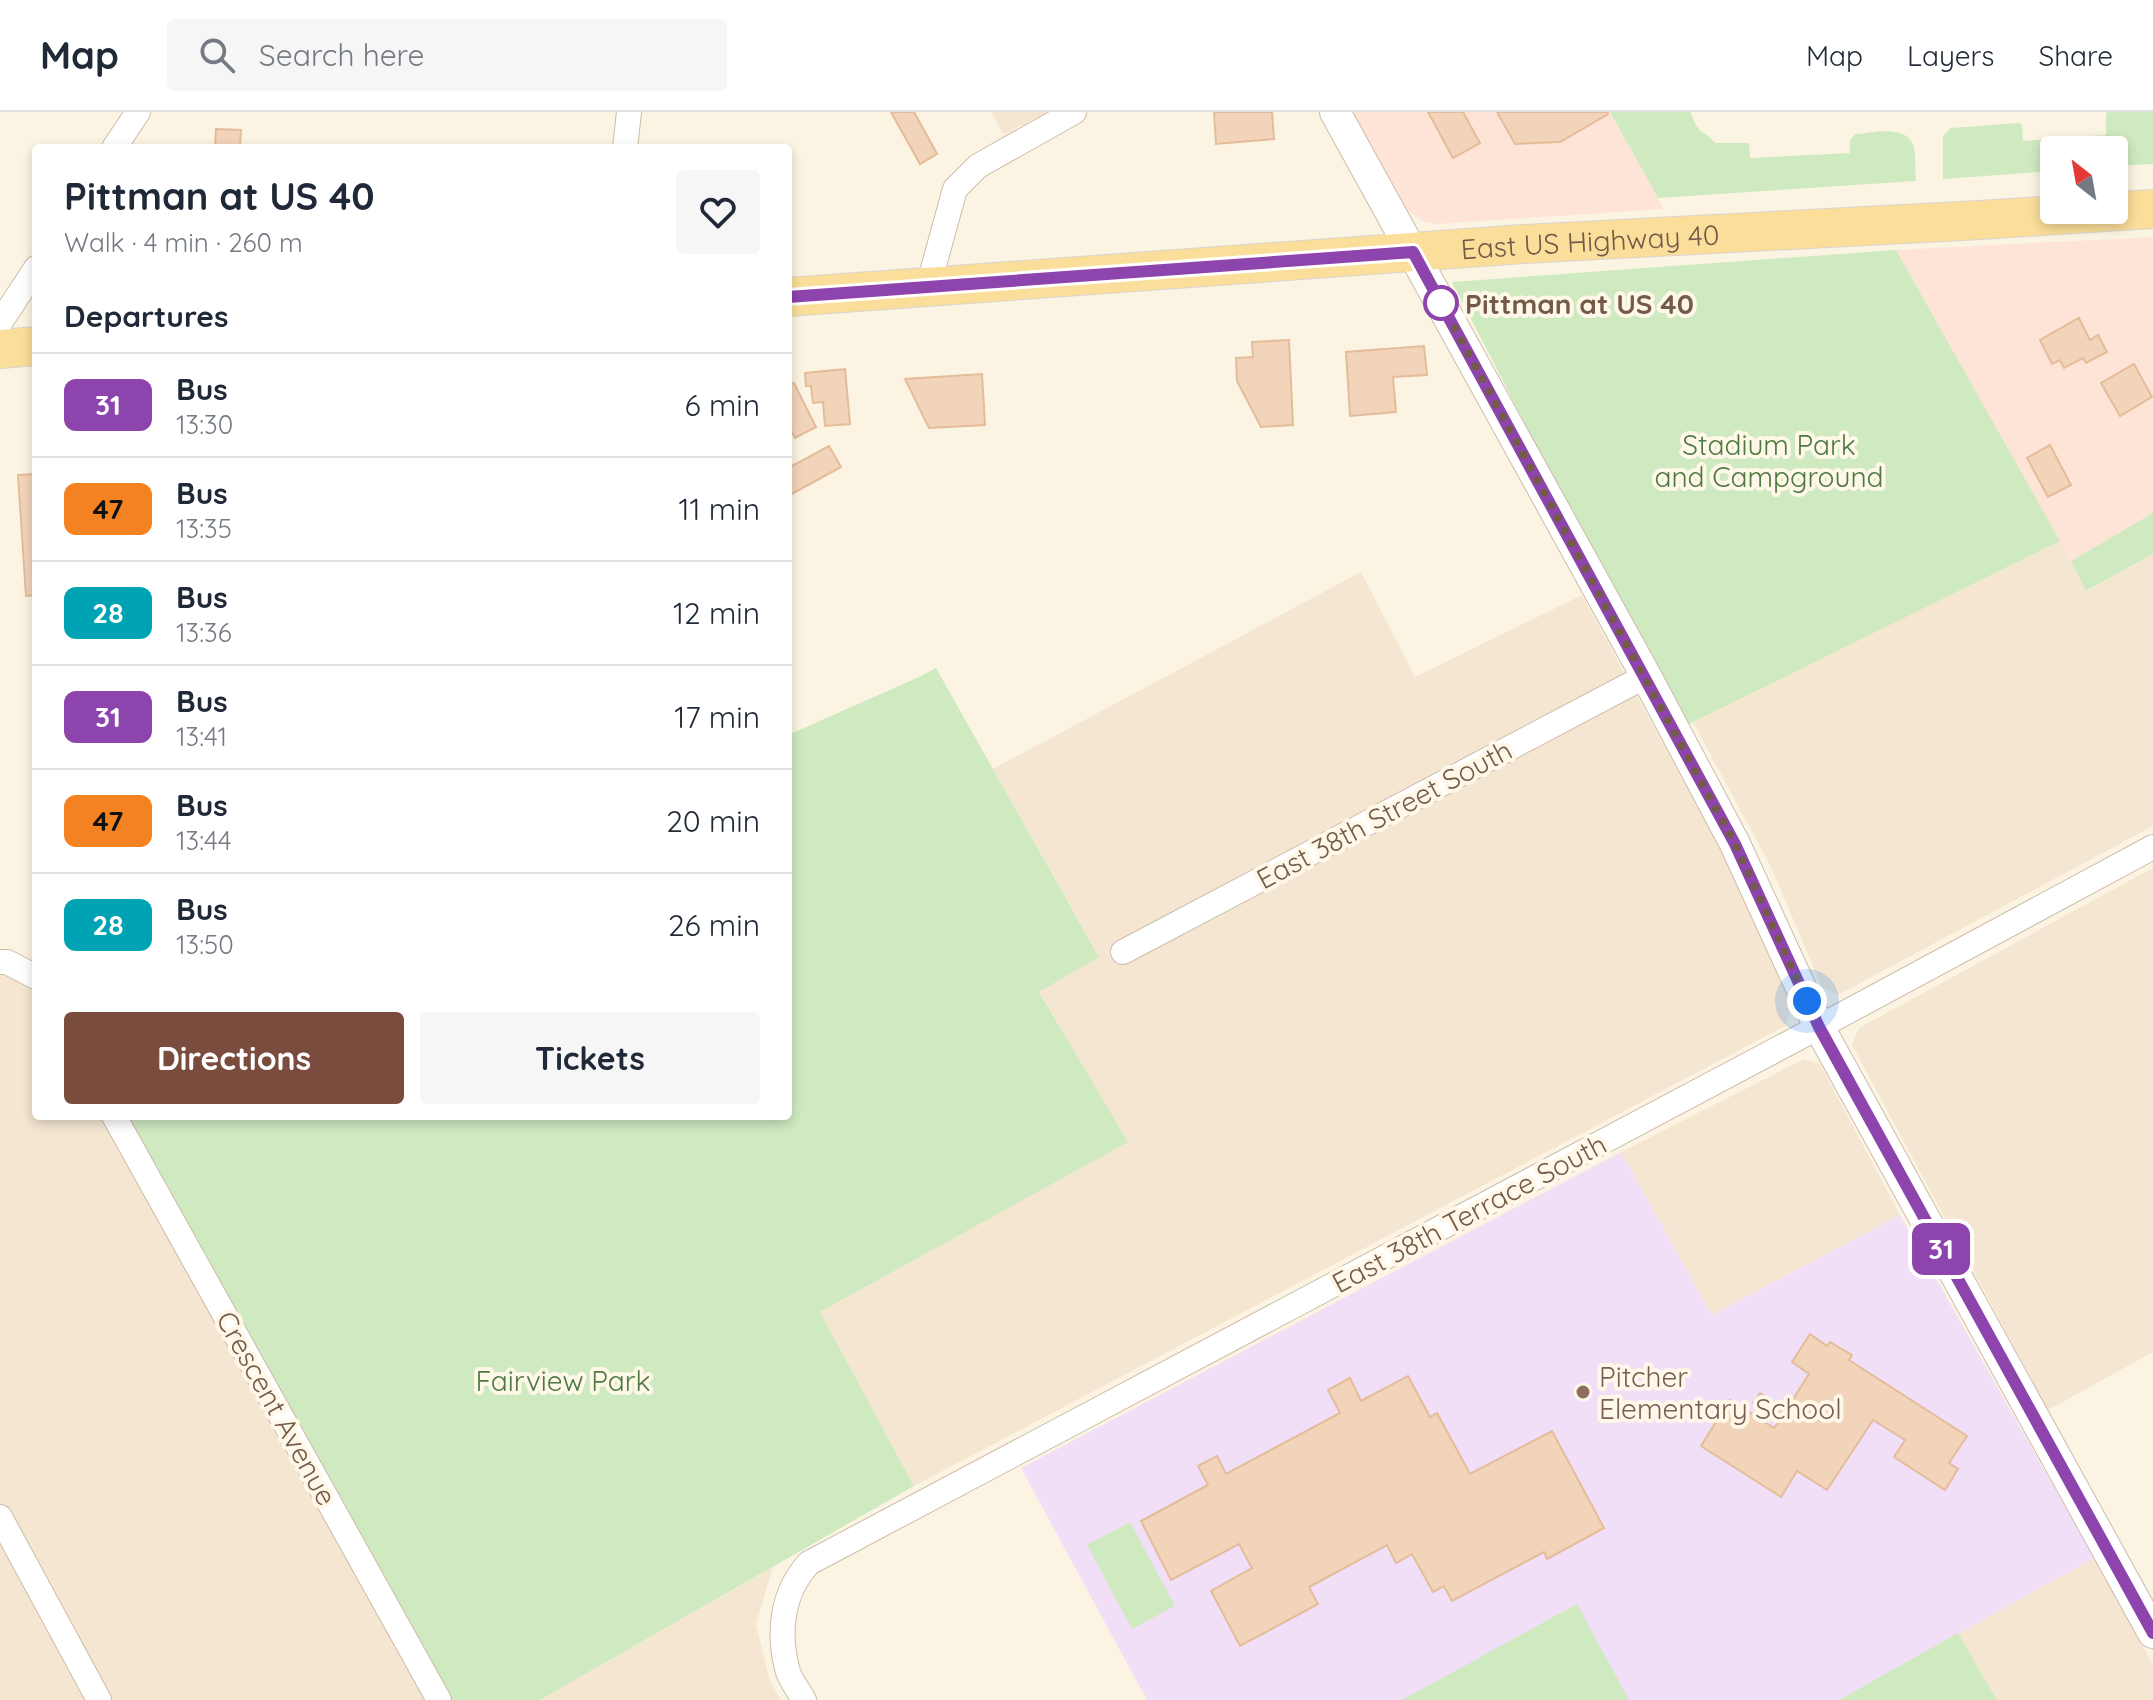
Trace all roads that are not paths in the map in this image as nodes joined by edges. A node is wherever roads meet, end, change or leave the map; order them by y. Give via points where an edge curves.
1 (138, 112) edge
2 (629, 112) edge
3 (1074, 112) edge
4 (1335, 112) edge
5 (117, 144) edge
6 (625, 144) edge
7 (2153, 209) edge
8 (1413, 252) junction
9 (32, 274) edge
10 (928, 287) junction
11 (792, 297) edge
12 (0, 323) edge
13 (32, 346) edge
14 (0, 349) edge
15 (1646, 676) junction
16 (2153, 847) edge
17 (1123, 952) dead end
18 (4, 962) edge
19 (32, 975) edge
20 (1819, 1027) junction
21 (116, 1120) edge
22 (0, 1517) edge
23 (2153, 1633) edge
24 (99, 1700) edge
25 (439, 1700) edge
26 (804, 1700) edge

1 - 5 street
2 - 6 street
3 - 10 street via 978,166 955,189
4 - 8 street
7 - 8 main road, East US Highway 40
8 - 10 main road, East US Highway 40
8 - 15 street
9 - 12 street
10 - 11 main road, East US Highway 40
13 - 14 main road
15 - 17 street, East 38th Street South
15 - 20 street via 1735,844
16 - 20 street, East 38th Terrace South
18 - 19 street
20 - 23 street
20 - 26 street, East 38th Terrace South via 809,1563 786,1601 782,1633 789,1673
21 - 25 street, Crescent Avenue
22 - 24 street

